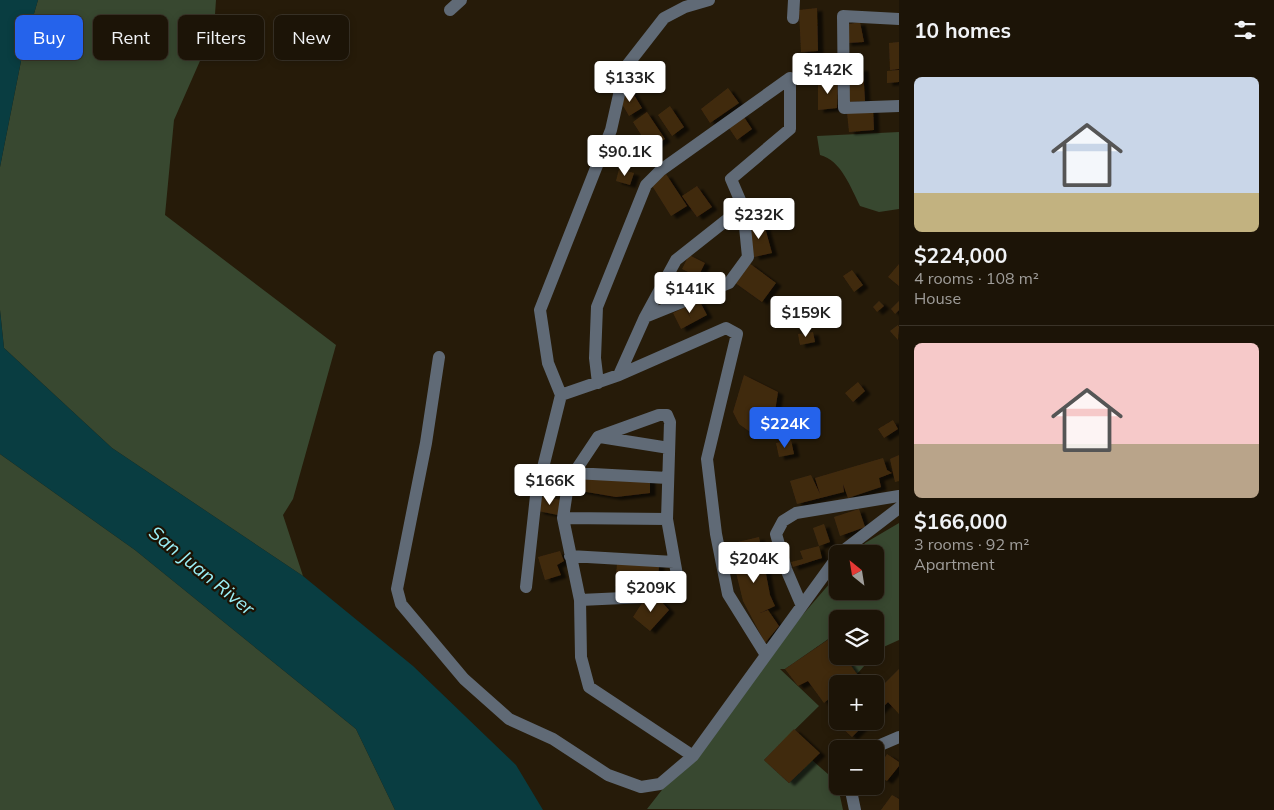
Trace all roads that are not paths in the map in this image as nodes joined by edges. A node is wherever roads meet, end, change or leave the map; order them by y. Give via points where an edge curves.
1 (461, 0) edge
2 (709, 0) edge
3 (794, 0) edge
4 (450, 10) dead end
5 (793, 18) dead end
6 (899, 19) edge
7 (899, 106) edge
8 (743, 207) junction
9 (645, 317) junction
10 (439, 357) dead end
11 (619, 375) junction
12 (598, 383) junction
13 (561, 395) junction
14 (598, 437) junction
15 (669, 448) junction
16 (574, 473) junction
17 (668, 478) junction
18 (899, 496) edge
19 (899, 508) edge
20 (563, 518) junction
21 (667, 519) junction
22 (851, 545) edge
23 (570, 556) junction
24 (674, 562) junction
25 (829, 567) edge
26 (526, 588) dead end
27 (580, 600) junction
28 (801, 604) junction
29 (766, 655) junction
30 (899, 737) edge
31 (884, 743) edge
32 (693, 756) junction
33 (852, 795) edge
34 (854, 810) edge

1 - 4 street
2 - 13 street via 664,18 625,68 611,130 540,310 548,363
3 - 5 street
6 - 7 street via 843,16 844,108
8 - 9 street via 676,260
8 - 9 street via 748,257 729,283
8 - 12 street via 732,179 790,128 790,78 646,184 597,307 595,358
9 - 11 street
10 - 32 street via 426,444 397,589 402,604 464,679 509,719 553,739 608,775 641,787 660,784
11 - 12 street
11 - 29 street via 726,328 737,334 708,459 716,534 728,594
12 - 13 street
13 - 26 street via 536,496
14 - 15 street
14 - 15 street via 667,415 670,422
14 - 16 street
15 - 17 street
16 - 17 street
16 - 20 street
17 - 21 street
18 - 28 street via 796,513 783,521 776,534
19 - 22 street
20 - 21 street
20 - 23 street
21 - 24 street
23 - 24 street
23 - 27 street
24 - 27 street via 679,586 674,594
25 - 28 street
27 - 32 street via 581,657 589,687
28 - 29 street
29 - 32 street
30 - 31 street
33 - 34 street

